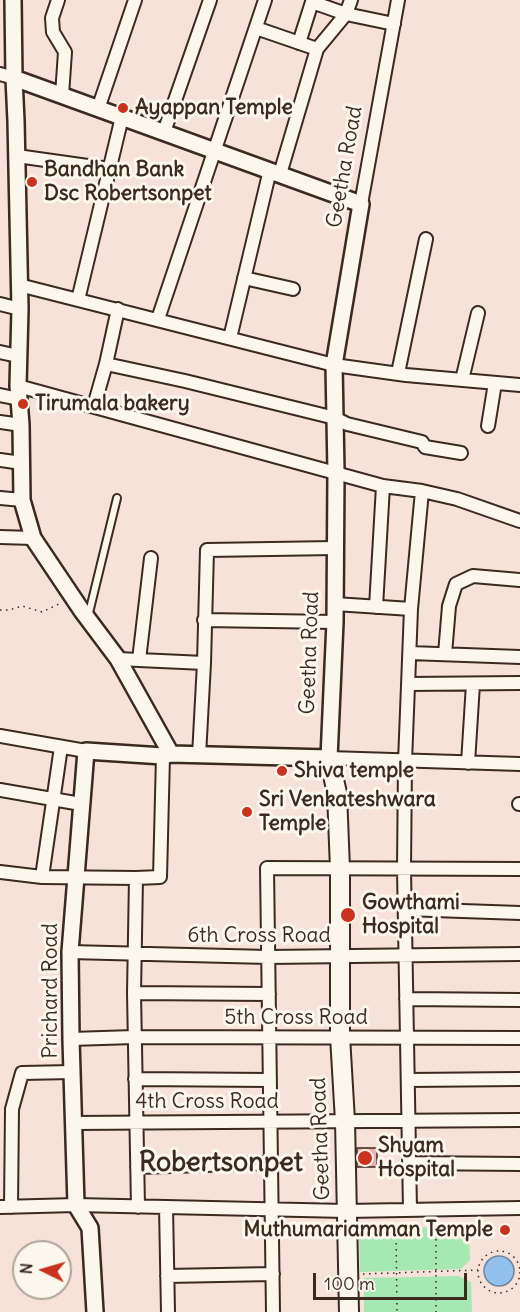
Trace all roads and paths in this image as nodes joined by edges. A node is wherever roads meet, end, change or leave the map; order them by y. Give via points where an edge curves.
1 (13, 0) edge
2 (58, 0) edge
3 (135, 0) edge
4 (210, 0) edge
5 (265, 0) edge
6 (351, 0) edge
7 (398, 0) edge
8 (313, 1) edge
9 (346, 14) junction
10 (394, 24) junction
11 (256, 28) junction
12 (299, 43) junction
13 (317, 50) junction
14 (7, 76) edge
15 (62, 95) junction
16 (98, 109) junction
17 (122, 117) junction
18 (164, 132) junction
19 (214, 150) junction
20 (17, 156) junction
21 (110, 169) junction
22 (275, 172) junction
23 (361, 204) junction
24 (426, 239) dead end
25 (244, 278) junction
26 (19, 285) junction
27 (293, 289) dead end
28 (78, 300) junction
29 (0, 304) edge
30 (20, 309) junction
31 (118, 309) junction
32 (478, 313) dead end
33 (158, 319) junction
34 (230, 338) junction
35 (0, 352) edge
36 (18, 356) junction
37 (106, 364) junction
38 (334, 365) junction
39 (398, 373) junction
40 (462, 380) junction
41 (495, 383) junction
42 (520, 385) edge
43 (19, 393) junction
44 (0, 395) edge
45 (94, 406) junction
46 (335, 418) junction
47 (0, 422) edge
48 (21, 425) junction
49 (488, 426) dead end
50 (461, 453) dead end
51 (0, 460) edge
52 (22, 463) junction
53 (336, 472) junction
54 (383, 486) junction
55 (423, 491) junction
56 (0, 498) edge
57 (117, 498) dead end
58 (22, 500) junction
59 (520, 521) edge
60 (0, 537) edge
61 (33, 538) junction
62 (335, 548) junction
63 (151, 558) dead end
64 (520, 580) edge
65 (62, 603) dead end
66 (335, 604) junction
67 (376, 607) junction
68 (411, 609) junction
69 (0, 610) edge
70 (88, 618) junction
71 (204, 620) junction
72 (335, 622) junction
73 (410, 653) junction
74 (445, 654) junction
75 (520, 657) edge
76 (118, 659) junction
77 (139, 660) junction
78 (204, 663) junction
79 (520, 683) edge
80 (409, 684) junction
81 (473, 684) junction
82 (0, 736) edge
83 (61, 747) junction
84 (86, 751) junction
85 (167, 755) junction
86 (200, 756) junction
87 (329, 758) junction
88 (405, 762) junction
89 (468, 763) junction
90 (520, 764) edge
91 (0, 790) edge
92 (53, 799) junction
93 (81, 804) junction
94 (340, 869) junction
95 (404, 869) junction
96 (520, 869) edge
97 (0, 872) edge
98 (42, 877) junction
99 (75, 878) junction
100 (136, 878) junction
101 (405, 909) junction
102 (520, 913) edge
103 (70, 952) junction
104 (134, 954) junction
105 (520, 954) edge
106 (340, 956) junction
107 (405, 956) junction
108 (268, 957) junction
109 (134, 993) junction
110 (269, 994) junction
111 (406, 999) junction
112 (520, 1000) edge
113 (340, 1036) junction
114 (134, 1037) junction
115 (270, 1037) junction
116 (407, 1038) junction
117 (520, 1038) edge
118 (71, 1039) junction
119 (72, 1072) junction
120 (135, 1079) junction
121 (520, 1079) edge
122 (270, 1080) junction
123 (408, 1080) junction
124 (409, 1120) junction
125 (520, 1120) edge
126 (270, 1121) junction
127 (345, 1121) junction
128 (136, 1122) junction
129 (74, 1123) junction
130 (271, 1163) junction
131 (409, 1163) junction
132 (520, 1164) edge
133 (137, 1167) junction
134 (76, 1205) junction
135 (6, 1207) edge
136 (138, 1207) junction
137 (166, 1207) junction
138 (520, 1208) edge
139 (272, 1209) junction
140 (410, 1210) junction
141 (346, 1211) junction
142 (436, 1227) dead end
143 (396, 1231) dead end
144 (478, 1270) junction
145 (396, 1273) junction
146 (435, 1273) junction
147 (273, 1274) junction
148 (357, 1274) dead end
149 (167, 1276) junction
150 (95, 1312) edge
151 (168, 1312) edge
152 (273, 1312) edge
153 (349, 1312) edge
154 (397, 1312) edge
155 (436, 1312) edge

1 - 14 street
2 - 15 street via 52,18 53,32 65,52
3 - 16 street
4 - 18 street
5 - 11 street
6 - 9 street
7 - 10 street, Geetha Road
8 - 9 street
8 - 12 street
9 - 10 street
9 - 13 street
10 - 23 street, Geetha Road
11 - 12 street
11 - 19 street
12 - 13 street
13 - 22 street
14 - 15 street
14 - 20 street
15 - 16 street
16 - 17 street
17 - 18 street
17 - 21 street
18 - 19 street
19 - 22 street
19 - 33 street
20 - 21 street
20 - 26 street
21 - 28 street
22 - 23 street
22 - 25 street
23 - 38 street, Geetha Road
24 - 39 street
25 - 27 street
25 - 34 street
26 - 28 street
26 - 30 street
28 - 31 street
29 - 30 street
30 - 36 street
31 - 33 street
31 - 37 street
32 - 40 street
33 - 34 street
34 - 38 street
35 - 36 street
36 - 43 street
37 - 45 street
37 - 46 street
38 - 39 street
38 - 46 street, Geetha Road
39 - 40 street
40 - 41 street
41 - 42 street
41 - 49 street
43 - 44 street
43 - 45 street
43 - 48 street
45 - 53 street
46 - 50 street via 422,442 425,447
46 - 53 street, Geetha Road
47 - 48 street
48 - 52 street
51 - 52 street
52 - 58 street
53 - 54 street
53 - 62 street, Geetha Road
54 - 55 street
54 - 67 street
55 - 59 street via 482,506
55 - 68 street
56 - 58 street
57 - 70 lane
58 - 61 street
60 - 61 street
61 - 70 street
62 - 66 street, Geetha Road
62 - 71 street via 207,550
63 - 77 street
64 - 74 street via 473,576 456,584 449,606
65 - 69 path via 42,612 22,606
66 - 67 street
66 - 72 street, Geetha Road
67 - 68 street
68 - 73 street
70 - 76 street
71 - 72 street
71 - 78 street
72 - 87 street, Geetha Road
73 - 74 street
73 - 80 street
74 - 75 street
76 - 77 street
76 - 85 street
77 - 78 street
78 - 86 street
79 - 81 street
80 - 81 street
80 - 88 street
81 - 89 street
82 - 83 street
83 - 84 street
83 - 92 street
84 - 85 street
84 - 93 street, Prichard Road
85 - 86 street
85 - 100 street via 160,877
86 - 87 street
87 - 88 street
87 - 94 main road, Geetha Road via 336,793
88 - 89 street
88 - 95 street
89 - 90 street
91 - 92 street
92 - 93 street
92 - 98 street
93 - 99 street, Prichard Road
94 - 95 street
94 - 106 main road, Geetha Road
94 - 108 street via 267,868
95 - 96 street
95 - 101 street
97 - 98 street
98 - 99 street
99 - 100 street
99 - 103 street, Prichard Road
100 - 104 street
101 - 102 street
101 - 107 street
103 - 104 street, 6th Cross Road
103 - 118 street, Prichard Road
104 - 108 street, 6th Cross Road
104 - 109 street
105 - 107 street, 6th Cross Road
106 - 107 street, 6th Cross Road
106 - 108 street, 6th Cross Road
106 - 113 main road, Geetha Road
107 - 111 street
108 - 110 street
109 - 110 street
109 - 114 street
110 - 115 street
111 - 112 street
111 - 116 street
113 - 115 street, 5th Cross Road
113 - 116 street, 5th Cross Road
113 - 127 main road, Geetha Road
114 - 115 street, 5th Cross Road
114 - 118 street, 5th Cross Road
114 - 120 street
115 - 122 street
116 - 117 street, 5th Cross Road
116 - 123 street
118 - 119 street, Prichard Road
119 - 129 street, Prichard Road
119 - 135 street via 22,1073 12,1108
120 - 122 street
120 - 128 street
121 - 123 street
122 - 126 street
123 - 124 street
124 - 125 street, 4th Cross Road
124 - 127 street, 4th Cross Road
124 - 131 street
126 - 127 street, 4th Cross Road
126 - 128 street, 4th Cross Road
126 - 130 street
127 - 141 main road, Geetha Road
128 - 129 street, 4th Cross Road
128 - 133 street
129 - 134 street, Prichard Road
130 - 133 street
130 - 139 street
131 - 132 street
131 - 140 street
133 - 136 street
134 - 135 street
134 - 136 street
134 - 150 street, Prichard Road via 90,1228
136 - 137 street
137 - 139 street
137 - 149 street
138 - 140 street
139 - 141 street
139 - 147 street
140 - 141 street
141 - 153 main road, Geetha Road
142 - 146 path
143 - 145 path
144 - 144 path via 481,1260 500,1251 511,1254 518,1263 519,1274 516,1284 496,1293 479,1281
144 - 146 path
145 - 146 path
145 - 148 path
145 - 154 path
146 - 155 path
147 - 149 street
147 - 152 street
149 - 151 street

